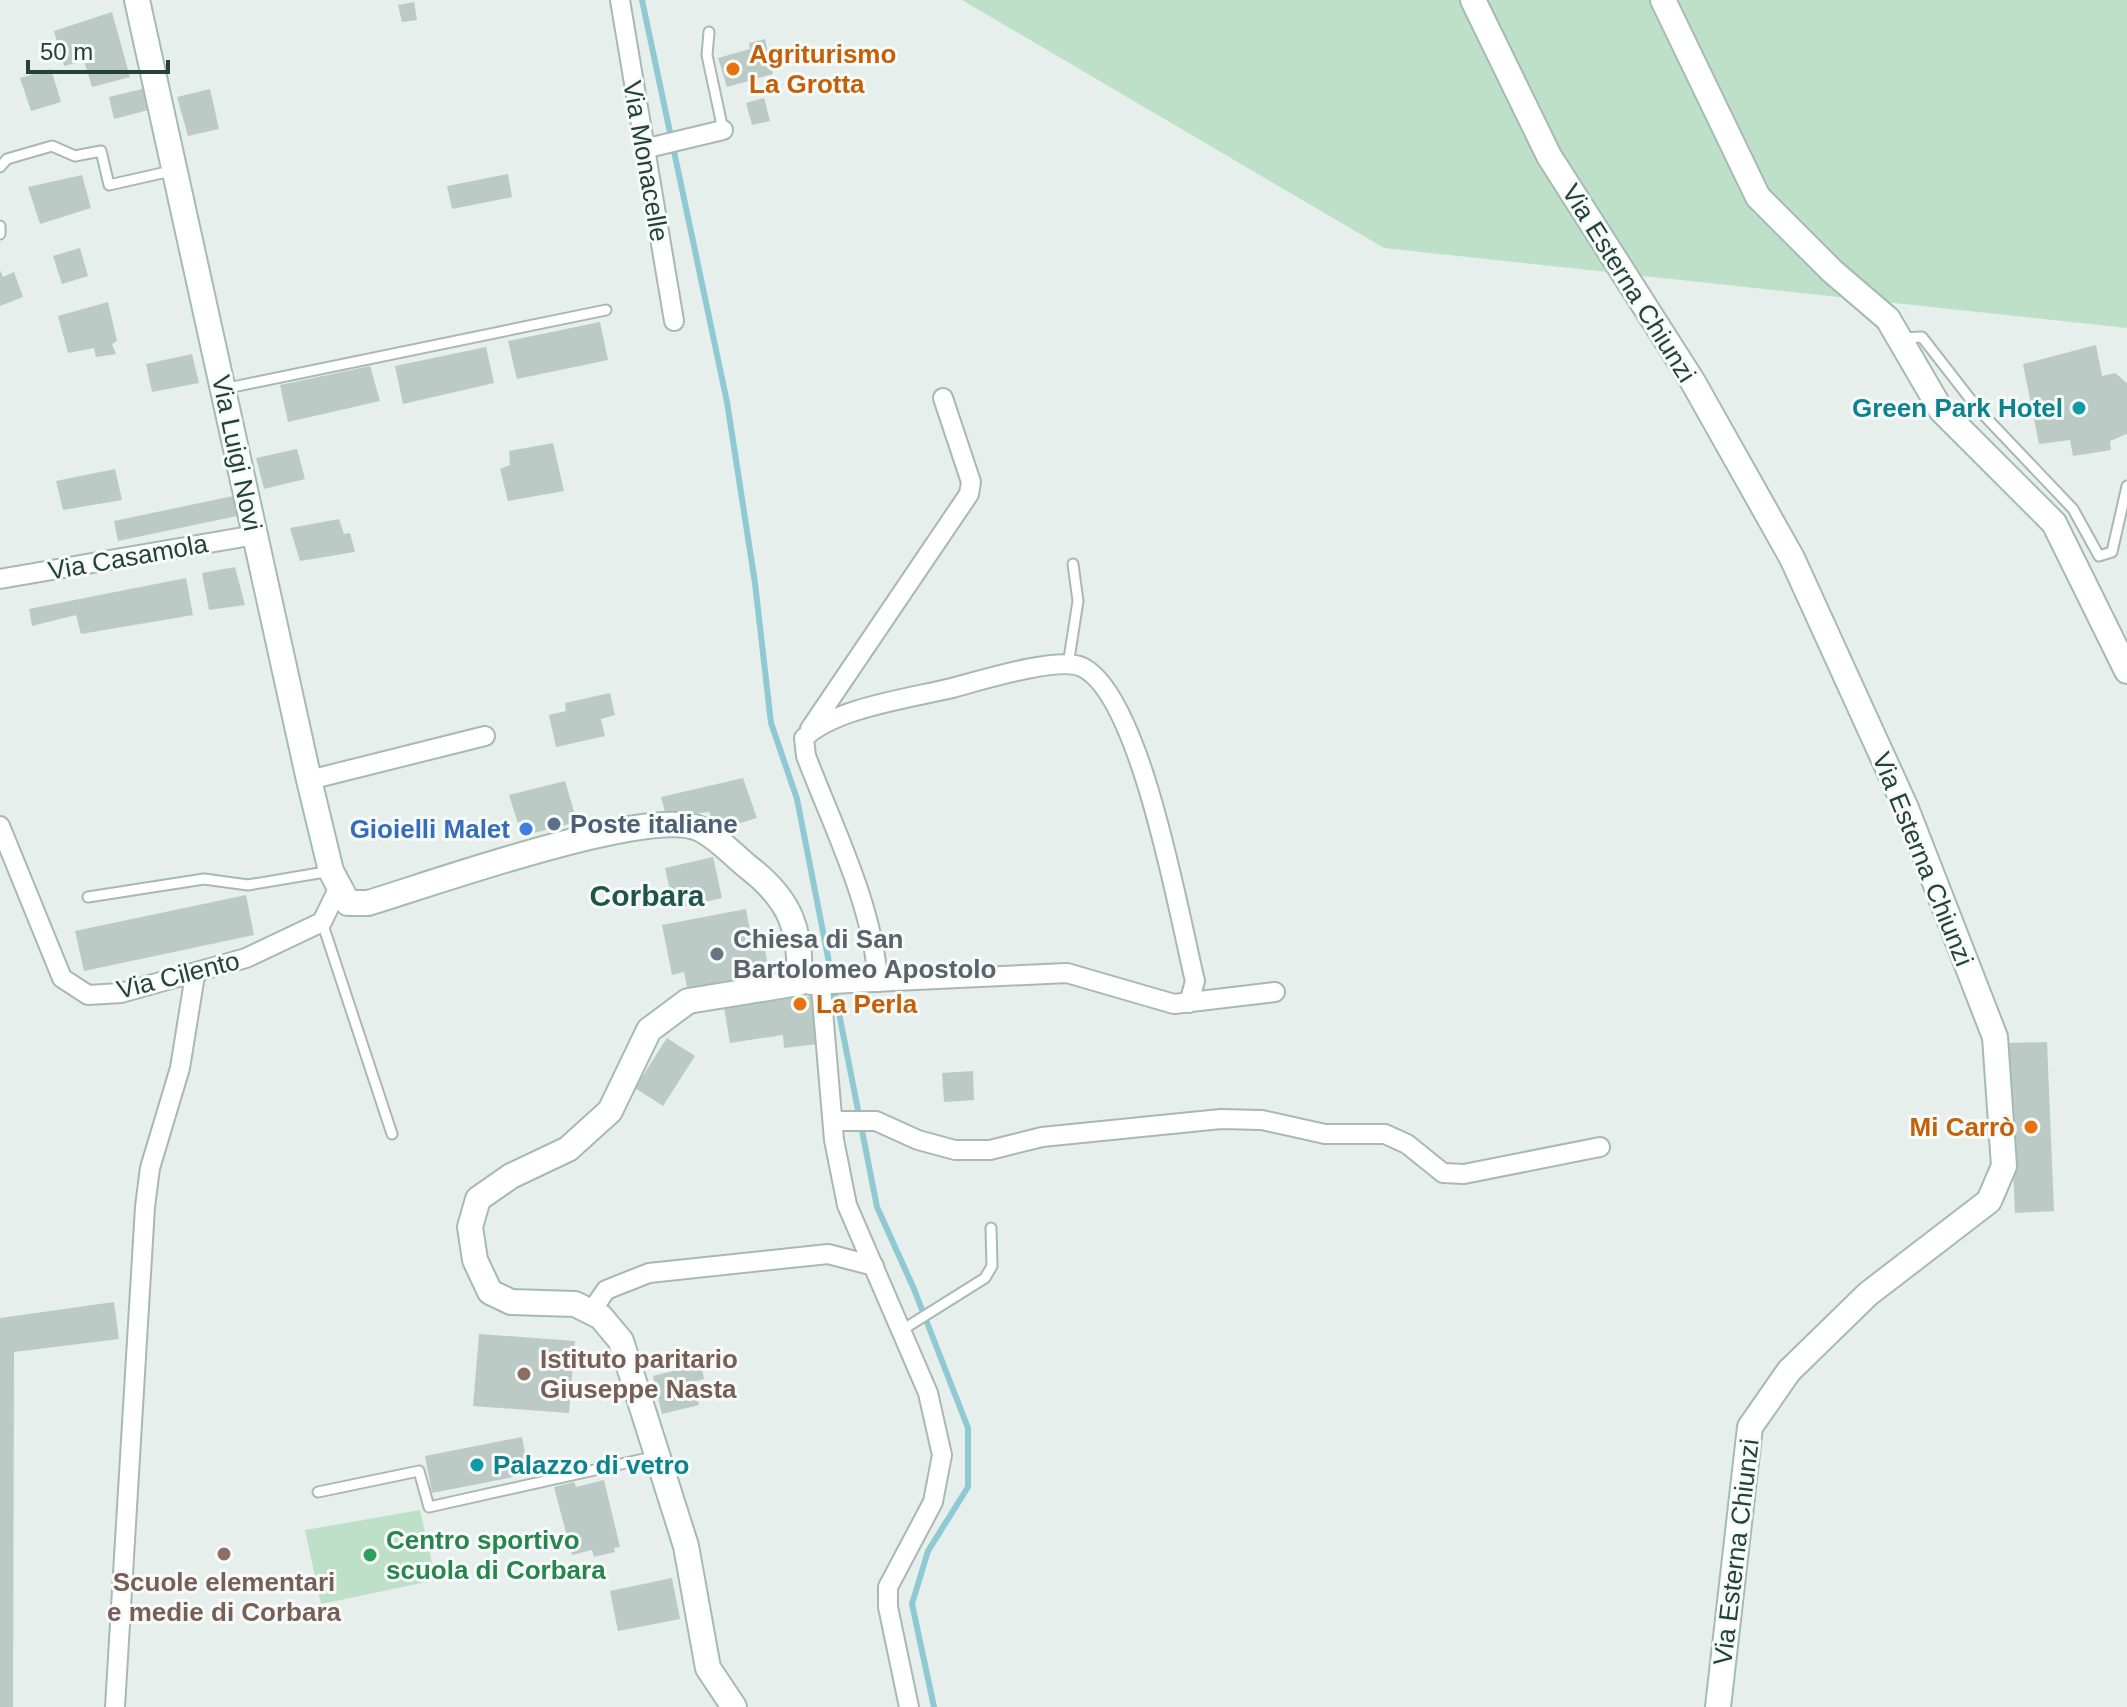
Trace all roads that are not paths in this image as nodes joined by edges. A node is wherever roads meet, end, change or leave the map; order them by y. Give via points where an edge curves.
1 (137, 0) edge
2 (620, 0) edge
3 (1473, 0) edge
4 (1663, 0) edge
5 (709, 32) dead end
6 (723, 130) joint
7 (648, 148) junction
8 (0, 167) edge
9 (175, 170) junction
10 (0, 226) edge
11 (0, 234) edge
12 (606, 310) dead end
13 (674, 321) dead end
14 (1900, 339) junction
15 (223, 389) junction
16 (943, 398) dead end
17 (2127, 486) edge
18 (255, 535) junction
19 (1073, 564) dead end
20 (0, 579) edge
21 (1068, 665) junction
22 (2127, 671) edge
23 (810, 732) junction
24 (485, 736) dead end
25 (309, 780) junction
26 (0, 826) edge
27 (339, 888) junction
28 (88, 897) dead end
29 (322, 922) junction
30 (195, 975) junction
31 (878, 982) junction
32 (810, 985) junction
33 (1275, 992) dead end
34 (1189, 1003) junction
35 (833, 1121) junction
36 (392, 1134) dead end
37 (1600, 1147) dead end
38 (991, 1228) dead end
39 (874, 1266) junction
40 (591, 1312) junction
41 (910, 1326) junction
42 (657, 1456) junction
43 (318, 1492) dead end
44 (115, 1707) edge
45 (734, 1707) edge
46 (909, 1707) edge
47 (1718, 1707) edge

1 - 9 main road, Via Luigi Novi
2 - 7 street, Via Monacelle via 641,139
3 - 47 main road, Via Esterna Chiunzi via 1549,156 1693,382 1792,558 1906,808 1995,1037 2004,1166 1989,1201 1868,1294 1789,1371 1750,1427
4 - 14 main road via 1758,197 1888,319
5 - 6 lane via 707,55
6 - 7 street
7 - 13 street, Via Monacelle
8 - 9 lane via 7,159 52,146 75,156 101,151 109,185
9 - 15 main road, Via Luigi Novi
10 - 11 lane
12 - 15 lane
14 - 17 lane via 1922,337 1978,409 2073,509 2099,556 2112,552
14 - 22 main road via 1941,410 2054,523
15 - 18 main road, Via Luigi Novi
16 - 23 street via 971,482 969,494
18 - 20 street, Via Casamola
18 - 25 main road, Via Luigi Novi
19 - 21 lane via 1078,601
21 - 23 street via 873,707
21 - 34 street via 1099,678 1119,709 1141,762 1195,981
23 - 31 street via 806,756 855,886 876,956
24 - 25 street
25 - 27 main road, Via Luigi Novi
26 - 30 street, Via Cilento via 62,978 88,995 121,993
27 - 28 lane via 204,879
27 - 29 street
27 - 32 main road via 368,903 586,838 662,824 699,828 763,878 791,912
29 - 30 street, Via Cilento
29 - 36 lane
30 - 44 street via 180,1068 150,1168 145,1207
31 - 32 street
31 - 34 street via 1067,973 1174,1004
32 - 35 street
32 - 40 main road via 688,1001 649,1030 610,1111 568,1149 511,1176 478,1199 470,1227 475,1260 490,1292 511,1302 575,1304
33 - 34 street
35 - 37 street via 876,1121 945,1148 990,1150 1042,1137 1221,1119 1262,1120 1325,1134 1385,1134 1443,1173 1464,1174
35 - 39 street via 847,1205
38 - 41 lane via 992,1266 985,1278
39 - 40 street via 828,1254 649,1273 606,1290
39 - 41 street
40 - 42 main road via 621,1341
41 - 46 street via 942,1455 933,1502 888,1587
42 - 43 lane via 429,1507 419,1471
42 - 45 main road via 686,1546 708,1668

